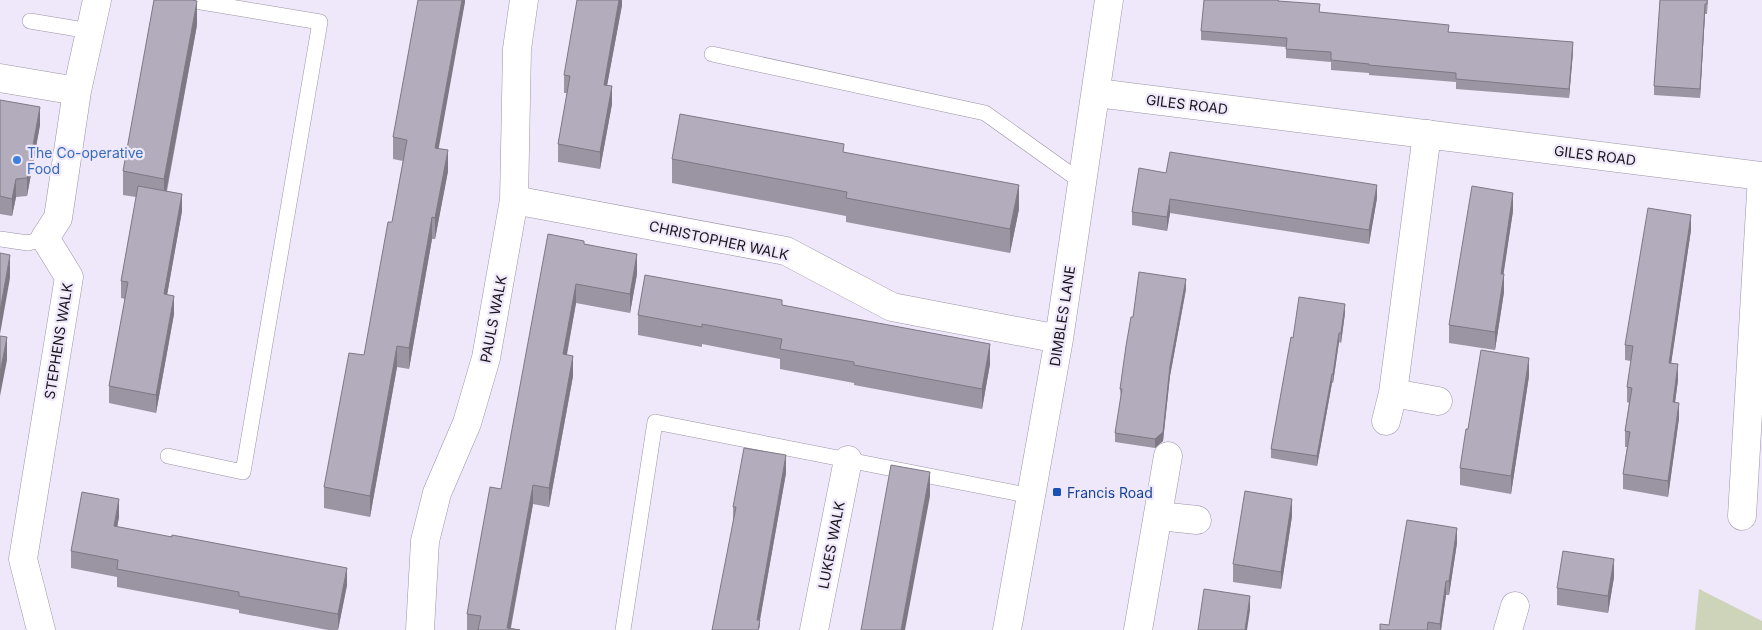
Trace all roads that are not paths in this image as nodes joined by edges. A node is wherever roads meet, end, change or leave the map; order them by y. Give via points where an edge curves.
1 (97, 0) edge
2 (189, 0) edge
3 (524, 0) edge
4 (1109, 0) edge
5 (30, 21) dead end
6 (90, 31) junction
7 (712, 54) dead end
8 (0, 78) edge
9 (77, 91) junction
10 (1096, 93) junction
11 (1427, 134) junction
12 (1762, 176) edge
13 (1083, 183) junction
14 (514, 200) junction
15 (45, 238) junction
16 (0, 239) edge
17 (1758, 301) edge
18 (1059, 339) junction
19 (1393, 394) junction
20 (1438, 401) dead end
21 (1386, 421) dead end
22 (168, 456) dead end
23 (1168, 456) dead end
24 (848, 460) junction
25 (1753, 476) edge
26 (1031, 496) junction
27 (1159, 516) junction
28 (1742, 516) dead end
29 (1197, 520) dead end
30 (41, 630) edge
31 (420, 630) edge
32 (623, 630) edge
33 (814, 630) edge
34 (1007, 630) edge
35 (1138, 630) edge

1 - 6 street
2 - 22 lane via 320,22 243,472
3 - 14 street, PAULS WALK via 517,49
4 - 10 street, DIMBLES LANE
5 - 6 lane
6 - 9 street
7 - 13 lane via 985,113
8 - 9 street
9 - 15 street via 58,218
10 - 11 street, GILES ROAD
10 - 13 street, DIMBLES LANE
11 - 12 street, GILES ROAD
11 - 19 street
12 - 17 street, GILES ROAD
13 - 18 street, DIMBLES LANE
14 - 18 street, CHRISTOPHER WALK via 786,251 892,307
14 - 31 street, PAULS WALK via 486,358 467,423 437,492 425,541
15 - 16 lane via 28,243
15 - 30 street, STEPHENS WALK via 69,277 22,559
17 - 25 street, GILES ROAD
18 - 26 street, DIMBLES LANE
19 - 20 street
19 - 21 street
23 - 27 street
24 - 26 lane
24 - 32 lane via 655,422
24 - 33 street, LUKES WALK
25 - 28 street, GILES ROAD
26 - 34 street, DIMBLES LANE
27 - 29 street
27 - 35 street

